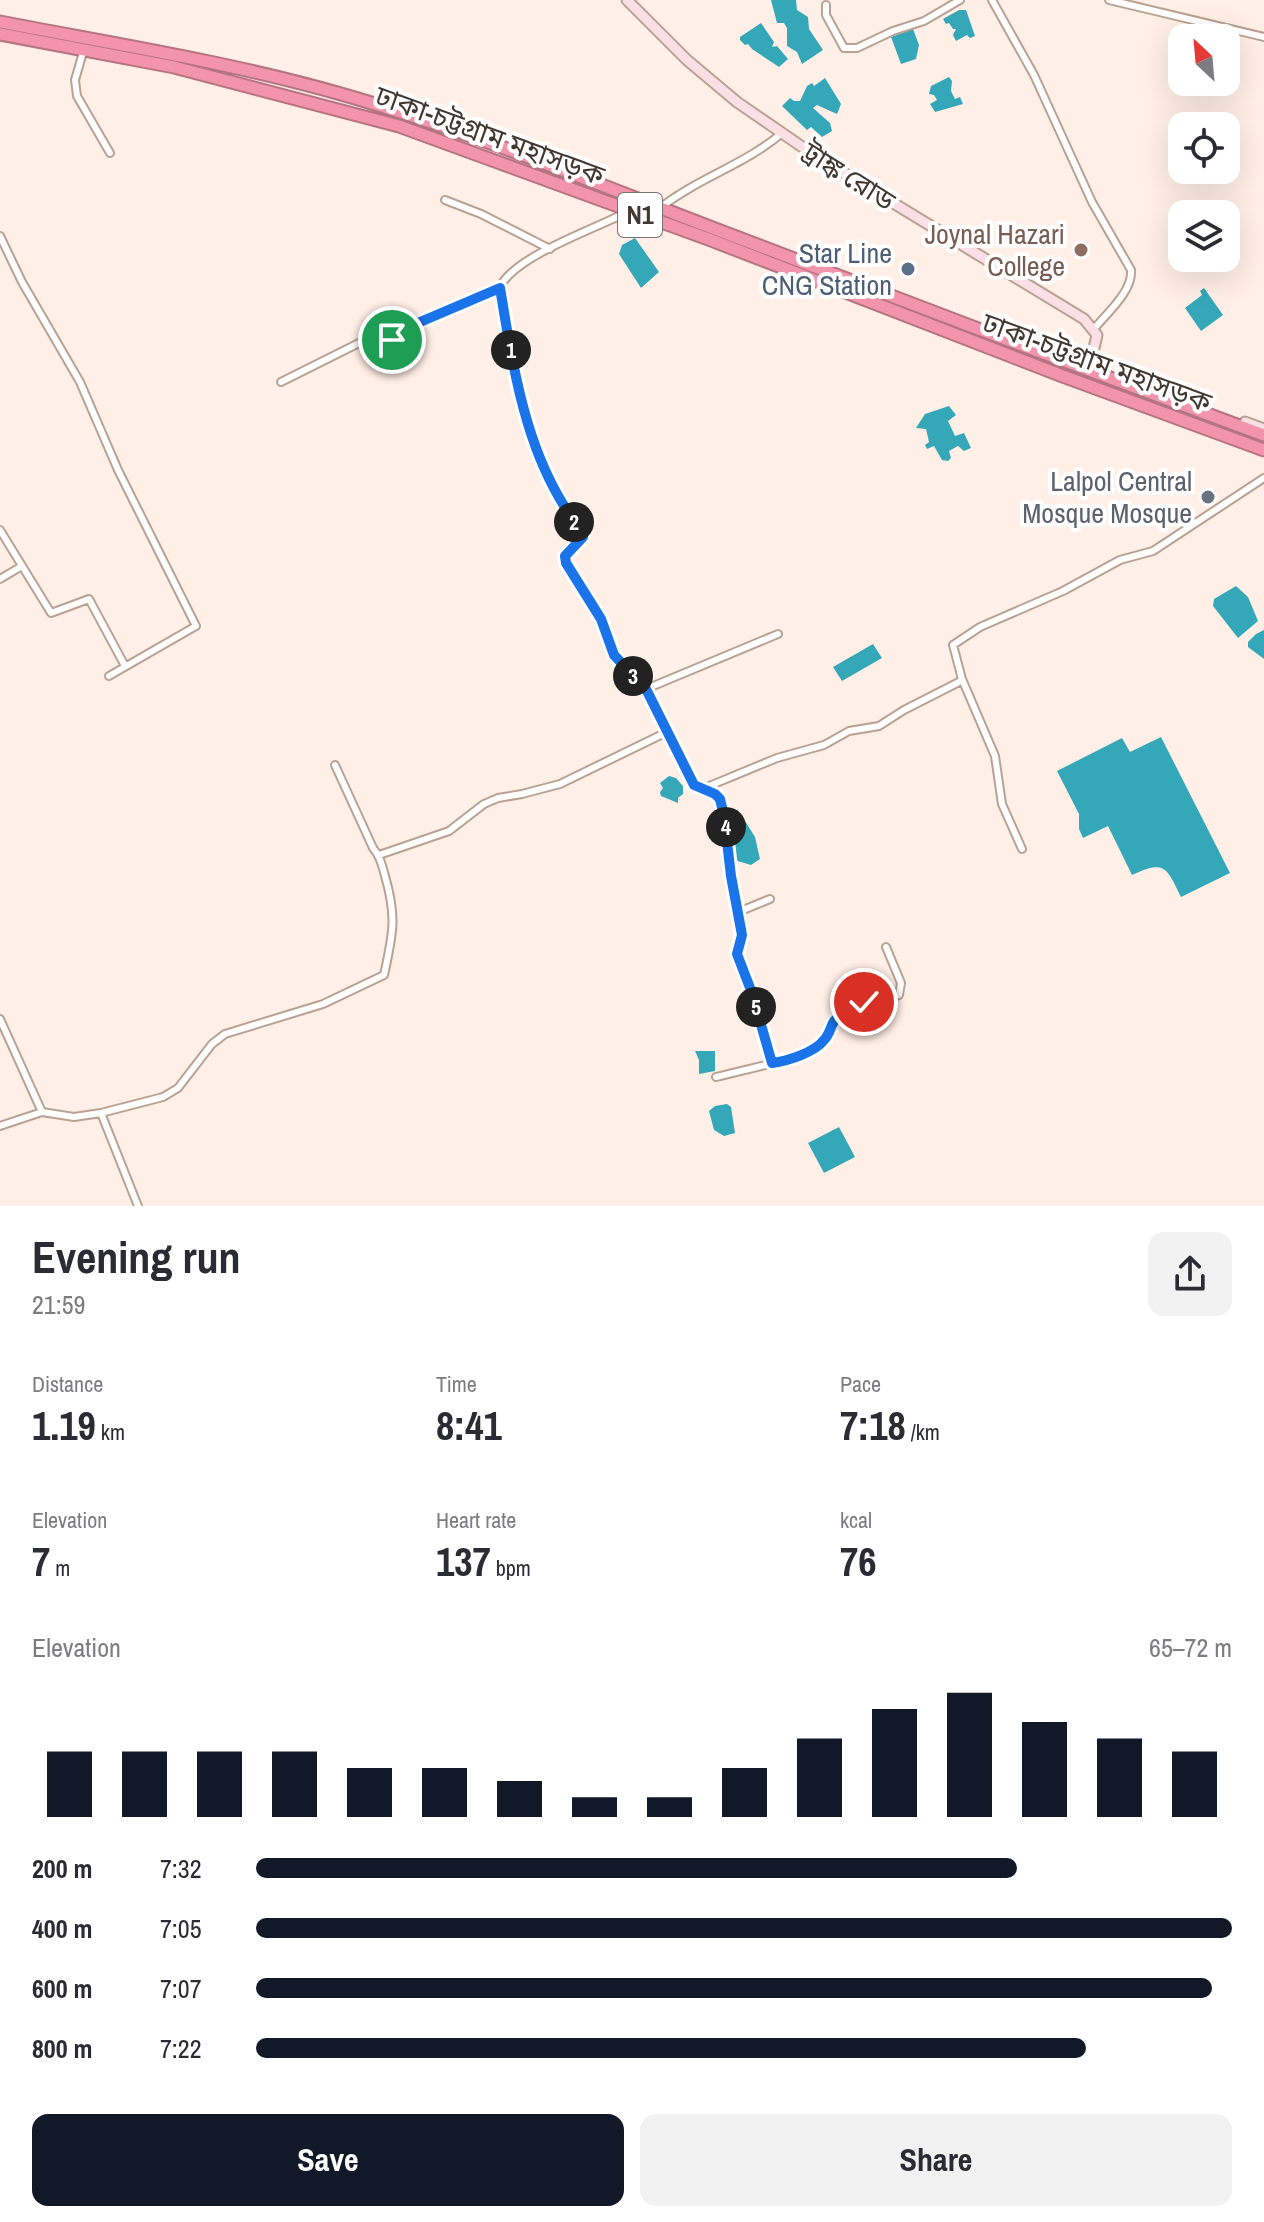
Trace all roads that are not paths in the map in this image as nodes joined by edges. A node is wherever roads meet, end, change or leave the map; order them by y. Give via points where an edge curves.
1 (627, 0) edge
2 (960, 0) edge
3 (992, 0) edge
4 (1109, 0) edge
5 (826, 5) dead end
6 (0, 22) edge
7 (0, 34) edge
8 (1264, 37) edge
9 (84, 49) junction
10 (782, 133) junction
11 (110, 153) dead end
12 (445, 200) dead end
13 (660, 208) junction
14 (625, 209) junction
15 (0, 236) edge
16 (550, 249) junction
17 (500, 288) junction
18 (1094, 329) junction
19 (987, 331) junction
20 (1012, 340) junction
21 (983, 345) junction
22 (1005, 354) junction
23 (1089, 370) junction
24 (281, 382) dead end
25 (1127, 385) junction
26 (1121, 398) junction
27 (1264, 432) edge
28 (1264, 453) edge
29 (1264, 478) edge
30 (0, 530) edge
31 (22, 566) junction
32 (0, 579) edge
33 (778, 634) dead end
34 (125, 666) junction
35 (109, 676) dead end
36 (962, 679) junction
37 (646, 689) junction
38 (667, 732) junction
39 (335, 765) dead end
40 (702, 789) junction
41 (1022, 849) dead end
42 (379, 855) junction
43 (770, 899) dead end
44 (738, 912) junction
45 (886, 947) dead end
46 (0, 1019) edge
47 (772, 1063) junction
48 (716, 1077) dead end
49 (42, 1112) junction
50 (101, 1113) junction
51 (0, 1126) edge
52 (138, 1206) edge

1 - 10 main road, ট্রাঙ্ক রোড via 687,60
2 - 5 street via 857,48 844,48
3 - 18 street via 1131,270 1119,299
4 - 8 street
6 - 13 highway, ঢাকা-চট্টগ্রাম মহাসড়ক / N1 via 338,93
7 - 9 highway, ঢাকা-চট্টগ্রাম মহাসড়ক / N1
9 - 11 street via 75,80 77,96
9 - 14 highway, ঢাকা-চট্টগ্রাম মহাসড়ক / N1 via 386,122
10 - 13 street
10 - 18 main road, ট্রাঙ্ক রোড via 1065,306
12 - 16 street
13 - 19 highway, ঢাকা-চট্টগ্রাম মহাসড়ক / N1
14 - 16 street
14 - 21 highway, ঢাকা-চট্টগ্রাম মহাসড়ক / N1
15 - 34 street via 80,382 196,626
16 - 17 street
17 - 24 street via 406,328 392,340 365,340
17 - 37 street via 515,374 545,474 583,532 565,556 566,563 601,619 614,655
18 - 23 main road
19 - 20 highway, ঢাকা-চট্টগ্রাম মহাসড়ক / N1
19 - 21 highway via 991,340
20 - 22 highway via 1001,344
20 - 23 highway, ঢাকা-চট্টগ্রাম মহাসড়ক / N1
21 - 22 highway, ঢাকা-চট্টগ্রাম মহাসড়ক / N1
22 - 26 highway, ঢাকা-চট্টগ্রাম মহাসড়ক / N1
23 - 25 highway, ঢাকা-চট্টগ্রাম মহাসড়ক / N1
25 - 26 highway
25 - 27 highway, ঢাকা-চট্টগ্রাম মহাসড়ক / N1
26 - 28 highway, ঢাকা-চট্টগ্রাম মহাসড়ক / N1
29 - 36 street via 1153,551 1127,557 980,627 953,645
30 - 31 street
31 - 32 street
31 - 34 street via 51,613 89,599
33 - 37 street
34 - 35 street
36 - 40 street via 879,726 849,731
36 - 41 street via 995,756 999,793
37 - 38 street
38 - 40 street via 694,785
38 - 42 street via 560,784 498,798 449,831
39 - 42 street
40 - 44 street via 720,799
42 - 50 street via 393,904 394,930 384,975 323,1004 225,1034 178,1088
43 - 44 street
44 - 47 street via 742,935 737,954
45 - 47 street via 901,983 899,995 845,1011 820,1045
46 - 49 street
47 - 48 street
49 - 50 street via 74,1117
49 - 51 street
50 - 52 street

